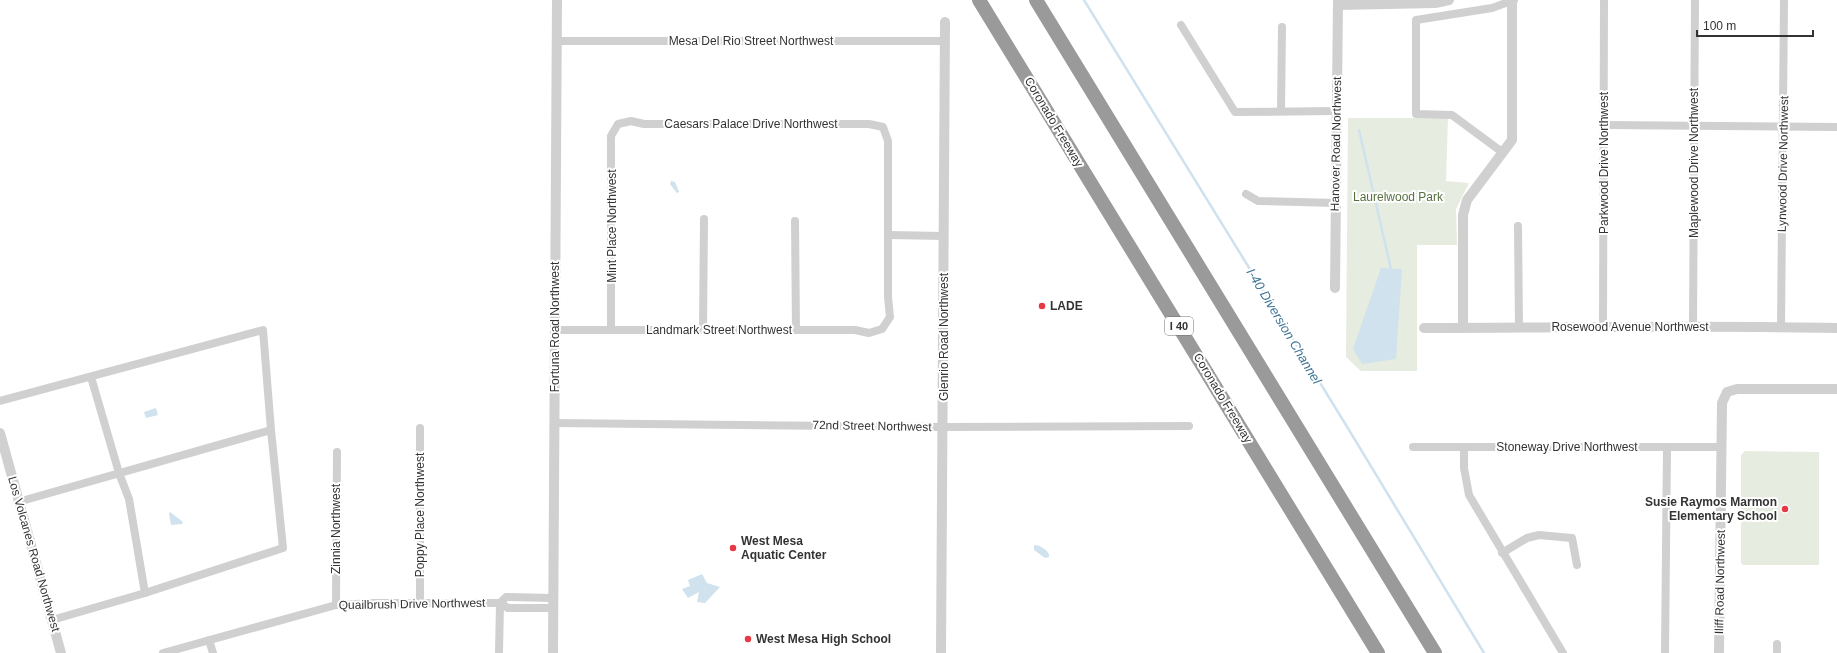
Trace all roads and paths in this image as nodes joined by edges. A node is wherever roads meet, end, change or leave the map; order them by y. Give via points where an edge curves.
1 (557, 0) edge
2 (979, 0) edge
3 (1036, 0) edge
4 (1449, 0) edge
5 (1512, 0) edge
6 (1604, 0) edge
7 (1695, 0) edge
8 (1784, 0) edge
9 (1338, 3) edge
10 (945, 22) dead end
11 (1181, 25) dead end
12 (1282, 27) dead end
13 (557, 41) junction
14 (945, 41) junction
15 (1337, 111) junction
16 (1281, 112) junction
17 (618, 124) joint
18 (1604, 125) junction
19 (1694, 126) junction
20 (1783, 127) junction
21 (1837, 127) edge
22 (1502, 152) junction
23 (1246, 194) dead end
24 (1336, 203) junction
25 (704, 219) dead end
26 (796, 221) dead end
27 (1518, 226) dead end
28 (888, 235) junction
29 (944, 236) junction
30 (1335, 288) dead end
31 (1693, 326) junction
32 (1603, 327) junction
33 (1781, 327) junction
34 (1424, 328) dead end
35 (1463, 328) junction
36 (1519, 328) junction
37 (1837, 328) edge
38 (555, 330) junction
39 (611, 330) junction
40 (703, 330) junction
41 (796, 330) junction
42 (91, 377) junction
43 (1837, 389) edge
44 (0, 401) edge
45 (554, 423) junction
46 (1189, 426) dead end
47 (944, 427) junction
48 (420, 428) dead end
49 (271, 430) junction
50 (0, 432) edge
51 (1464, 447) junction
52 (1667, 447) junction
53 (1721, 447) junction
54 (1413, 448) dead end
55 (337, 452) dead end
56 (119, 473) junction
57 (18, 502) junction
58 (1502, 553) junction
59 (1577, 565) dead end
60 (145, 594) junction
61 (420, 602) junction
62 (500, 603) junction
63 (553, 603) junction
64 (336, 605) junction
65 (52, 620) junction
66 (209, 640) junction
67 (1777, 644) dead end
68 (61, 653) edge
69 (163, 653) edge
70 (213, 653) edge
71 (499, 653) edge
72 (553, 653) edge
73 (942, 653) edge
74 (1378, 653) edge
75 (1435, 653) edge
76 (1563, 653) edge
77 (1665, 653) edge
78 (1719, 653) edge
79 (1777, 653) edge

1 - 13 street, Fortuna Road Northwest
2 - 74 highway, Coronado Freeway / I 40
3 - 75 highway
4 - 9 street via 1428,4
5 - 22 street via 1512,140
5 - 22 street via 1492,8 1416,20 1416,114 1452,115
6 - 18 street, Parkwood Drive Northwest
7 - 19 street, Maplewood Drive Northwest
8 - 20 street, Lynwood Drive Northwest
9 - 15 street, Hanover Road Northwest
10 - 14 street, Glenrio Road Northwest
11 - 16 street via 1235,112
12 - 16 street
13 - 14 street, Mesa Del Rio Street Northwest
13 - 38 street, Fortuna Road Northwest
14 - 29 street, Glenrio Road Northwest
15 - 16 street
15 - 24 street, Hanover Road Northwest
17 - 28 street, Caesars Palace Drive Northwest via 869,124 883,127 888,141
17 - 39 street, Mint Place Northwest via 611,136
18 - 19 street
18 - 32 street, Parkwood Drive Northwest
19 - 20 street
19 - 31 street, Maplewood Drive Northwest
20 - 21 street
20 - 33 street, Lynwood Drive Northwest
22 - 35 street via 1467,200 1463,216
23 - 24 street via 1258,201
24 - 30 street, Hanover Road Northwest
25 - 40 street
26 - 41 street
27 - 36 street
28 - 29 street
28 - 41 street, Landmark Street Northwest via 890,317 882,329 869,333 855,330
29 - 47 street, Glenrio Road Northwest
31 - 32 street, Rosewood Avenue Northwest
31 - 33 street, Rosewood Avenue Northwest
32 - 36 street, Rosewood Avenue Northwest
33 - 37 street, Rosewood Avenue Northwest
34 - 35 street, Rosewood Avenue Northwest
35 - 36 street, Rosewood Avenue Northwest
38 - 39 street, Landmark Street Northwest
38 - 45 street, Fortuna Road Northwest
39 - 40 street, Landmark Street Northwest
40 - 41 street, Landmark Street Northwest
42 - 44 street
42 - 49 street via 263,330
42 - 56 street
43 - 53 street, Iliff Road Northwest via 1737,389 1728,392 1722,403
45 - 47 street, 72nd Street Northwest
45 - 63 street, Fortuna Road Northwest
46 - 47 street, 72nd Street Northwest
47 - 73 street, Glenrio Road Northwest
48 - 61 street, Poppy Place Northwest
49 - 56 street
49 - 60 street via 283,548
50 - 57 street, Los Volcanes Road Northwest
51 - 52 street, Stoneway Drive Northwest
51 - 54 street, Stoneway Drive Northwest
51 - 58 street via 1464,468 1469,495
52 - 53 street, Stoneway Drive Northwest
52 - 77 street
53 - 78 street, Iliff Road Northwest
55 - 64 street, Zinnia Northwest
56 - 57 street
56 - 60 street via 130,499
57 - 65 street, Los Volcanes Road Northwest
58 - 59 street via 1527,538 1539,535 1572,538
58 - 76 street
60 - 65 street
61 - 62 street, Quailbrush Drive Northwest
61 - 64 street, Quailbrush Drive Northwest
62 - 63 street, Quailbrush Drive Northwest via 508,608
62 - 71 street
63 - 72 street, Fortuna Road Northwest
64 - 66 street, Quailbrush Drive Northwest
65 - 68 street, Los Volcanes Road Northwest
66 - 69 street, Quailbrush Drive Northwest
66 - 70 street
67 - 79 street

